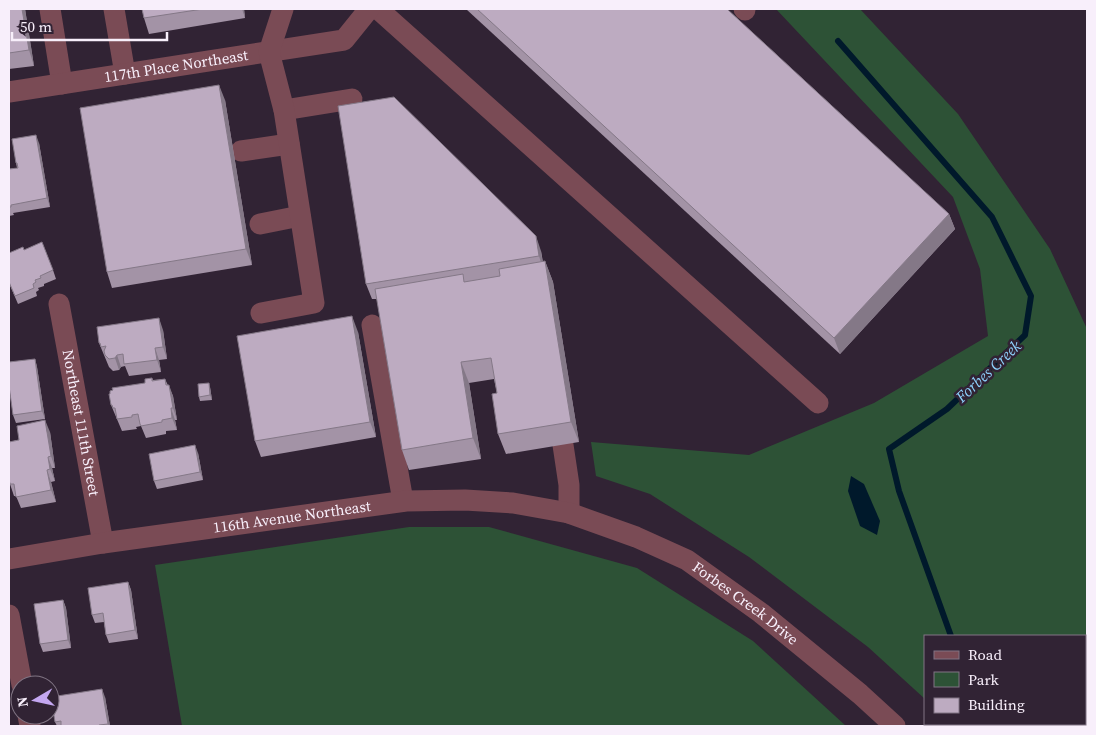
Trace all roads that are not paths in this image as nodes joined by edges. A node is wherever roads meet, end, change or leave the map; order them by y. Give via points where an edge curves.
1 (50, 9) edge
2 (114, 9) edge
3 (283, 9) edge
4 (369, 9) edge
5 (378, 9) edge
6 (269, 52) junction
7 (125, 74) junction
8 (62, 84) junction
9 (9, 92) edge
10 (352, 99) dead end
11 (284, 110) junction
12 (289, 144) junction
13 (241, 151) dead end
14 (300, 216) junction
15 (260, 224) dead end
16 (59, 304) dead end
17 (261, 313) dead end
18 (379, 337) edge
19 (818, 403) dead end
20 (563, 445) edge
21 (403, 501) junction
22 (572, 514) junction
23 (103, 544) junction
24 (9, 559) edge
25 (9, 615) edge
26 (20, 675) edge
27 (895, 726) edge

1 - 8 street
2 - 7 street
3 - 6 street
4 - 6 street, 117th Place Northeast via 344,40
5 - 19 street
6 - 7 street, 117th Place Northeast
6 - 11 street
7 - 8 street, 117th Place Northeast
8 - 9 street, 117th Place Northeast
10 - 11 street
11 - 12 street
12 - 13 street
12 - 14 street
14 - 15 street
14 - 17 street via 314,303
16 - 23 street, Northeast 111th Street
18 - 21 street
20 - 22 street
21 - 22 street, 116th Avenue Northeast via 513,503
21 - 23 street, 116th Avenue Northeast
22 - 27 street, Forbes Creek Drive via 687,560 762,613
23 - 24 street, 116th Avenue Northeast
25 - 26 street

